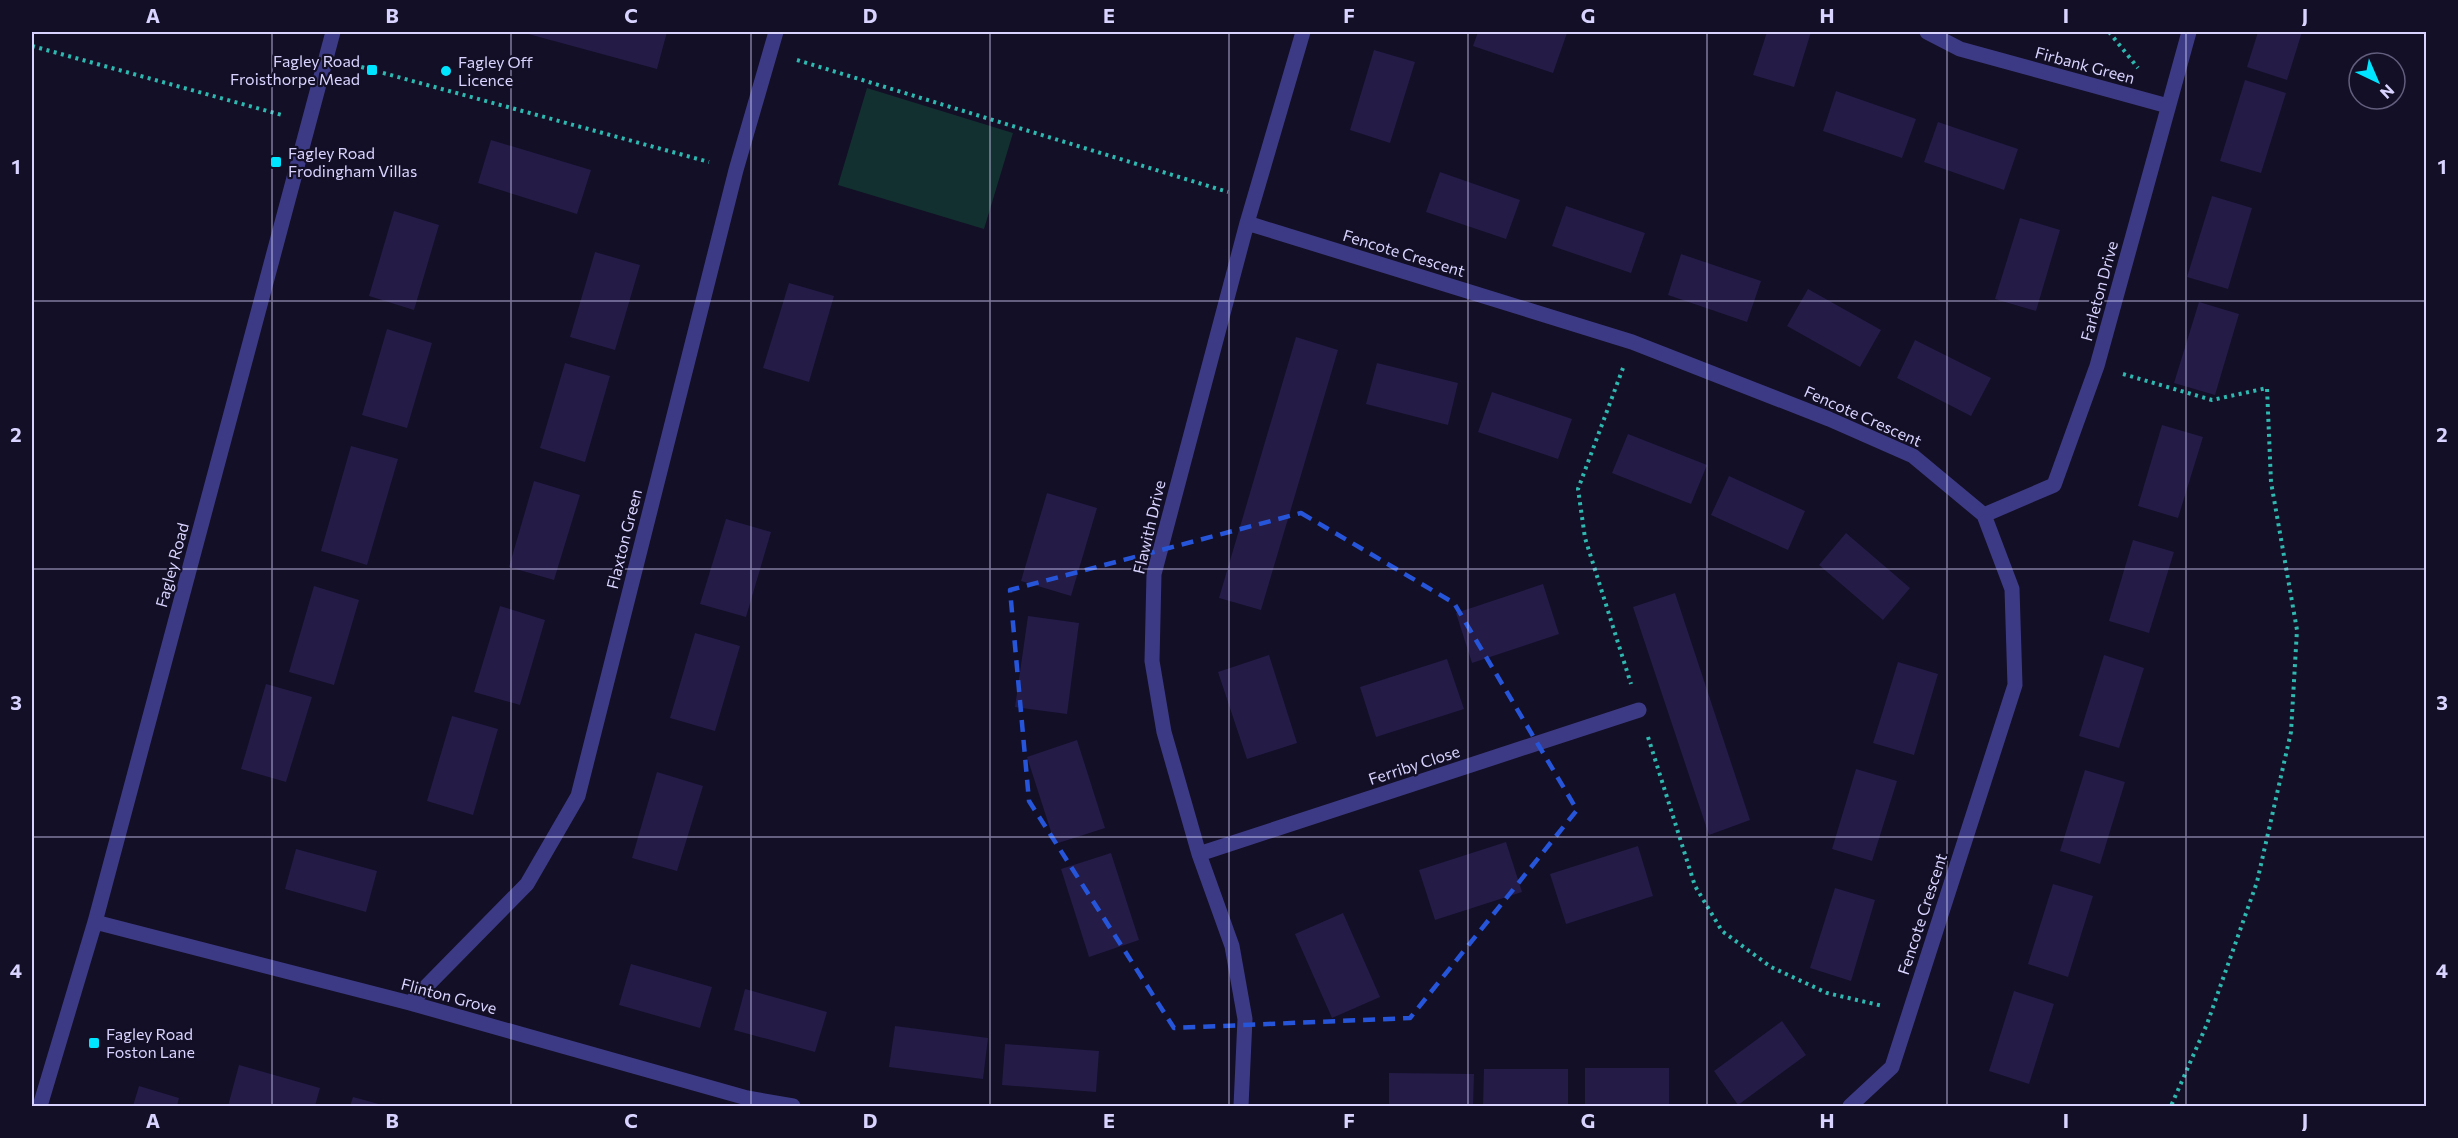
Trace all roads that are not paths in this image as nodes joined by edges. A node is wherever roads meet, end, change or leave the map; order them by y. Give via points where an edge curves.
1 (333, 32) edge
2 (776, 32) edge
3 (1303, 32) edge
4 (1927, 32) edge
5 (2189, 32) edge
6 (2168, 106) junction
7 (1246, 223) junction
8 (1984, 515) junction
9 (1639, 710) road end
10 (1199, 854) junction
11 (95, 922) junction
12 (410, 1003) junction
13 (40, 1107) edge
14 (793, 1107) edge
15 (1241, 1107) edge
16 (1850, 1107) edge

1 - 11 street, Fagley Road
2 - 12 street, Flaxton Green via 736,170 578,796 527,884
3 - 7 street, Flawith Drive
4 - 6 street, Firbank Green via 1960,49
5 - 6 street, Farleton Drive
6 - 8 street, Farleton Drive via 2097,366 2054,485
7 - 8 street, Fencote Crescent via 1632,342 1829,419 1913,456
7 - 10 street, Flawith Drive via 1154,574 1152,661 1164,732
8 - 16 street, Fencote Crescent via 2012,589 2015,685 1892,1067
9 - 10 street, Ferriby Close
10 - 15 street, Flawith Drive via 1232,946 1245,1019
11 - 12 street, Flinton Grove
11 - 13 street, Fagley Road
12 - 14 street, Flinton Grove via 747,1098

